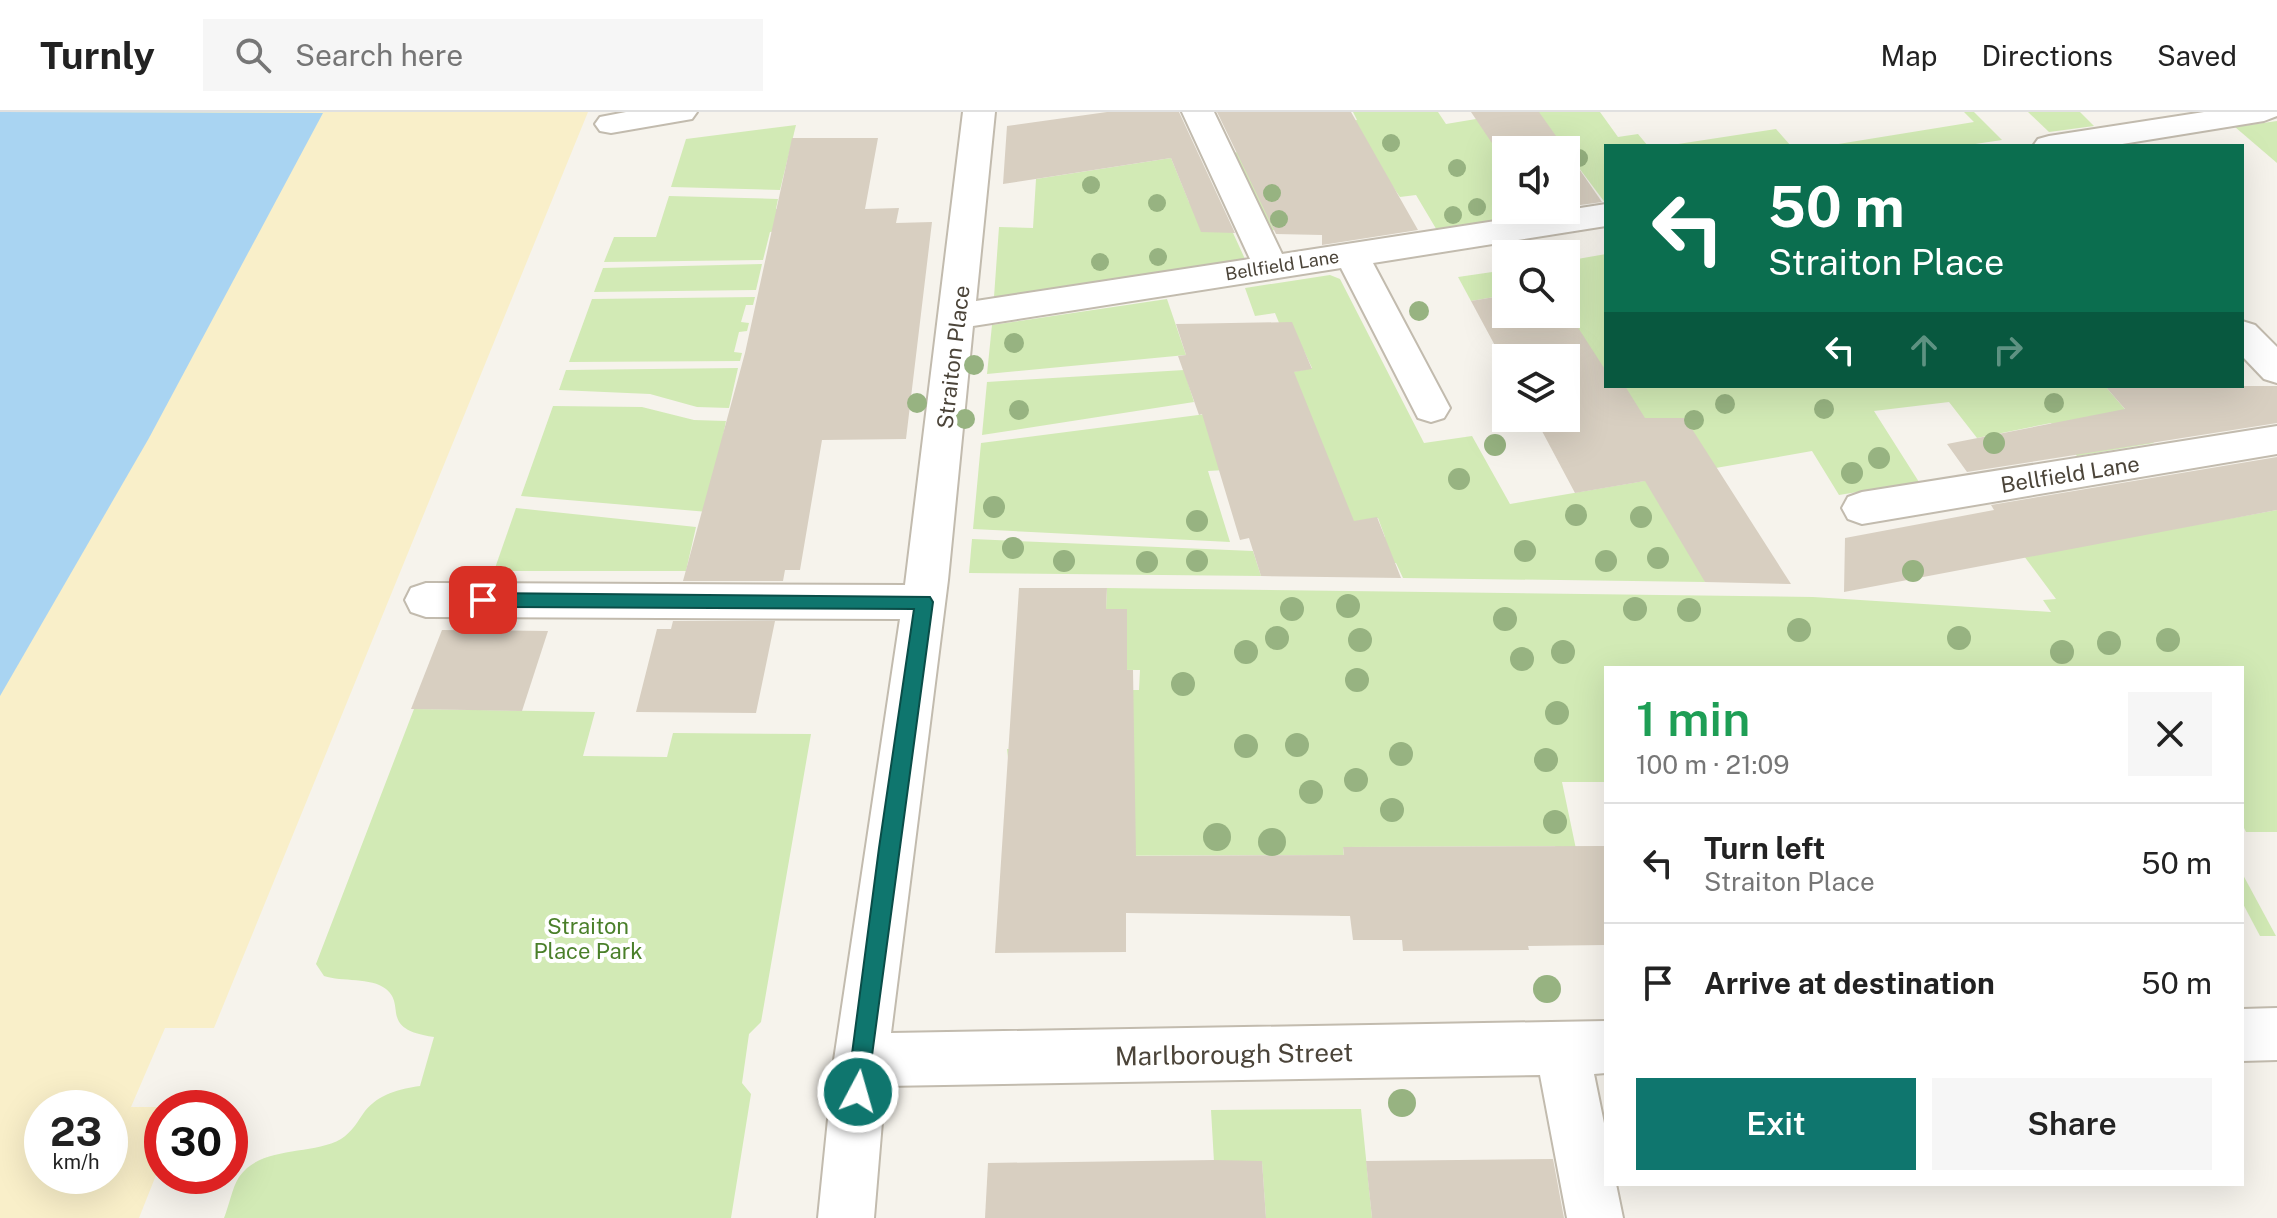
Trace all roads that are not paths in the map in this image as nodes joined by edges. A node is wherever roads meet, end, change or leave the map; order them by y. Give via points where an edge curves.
1 (979, 112) edge
2 (1198, 112) edge
3 (2264, 112) edge
4 (676, 113) edge
5 (611, 124) dead end
6 (2069, 144) edge
7 (1604, 215) edge
8 (1351, 254) junction
9 (1271, 267) junction
10 (958, 316) junction
11 (2244, 336) edge
12 (2277, 370) edge
13 (1431, 408) dead end
14 (2277, 440) edge
15 (1862, 508) dead end
16 (426, 600) dead end
17 (924, 602) junction
18 (2277, 1034) edge
19 (2244, 1035) edge
20 (1584, 1047) edge
21 (861, 1060) junction
22 (846, 1218) edge
23 (1595, 1218) edge

1 - 10 street, Straiton Place
2 - 9 street
3 - 6 street
4 - 5 street
7 - 8 street, Bellfield Lane
8 - 9 street, Bellfield Lane
8 - 13 street
9 - 10 street, Bellfield Lane
10 - 17 street, Straiton Place
11 - 12 street
14 - 15 street, Bellfield Lane
16 - 17 street
17 - 21 street, Straiton Place
18 - 19 street
20 - 21 street, Marlborough Street
20 - 23 street
21 - 22 street, Straiton Place

